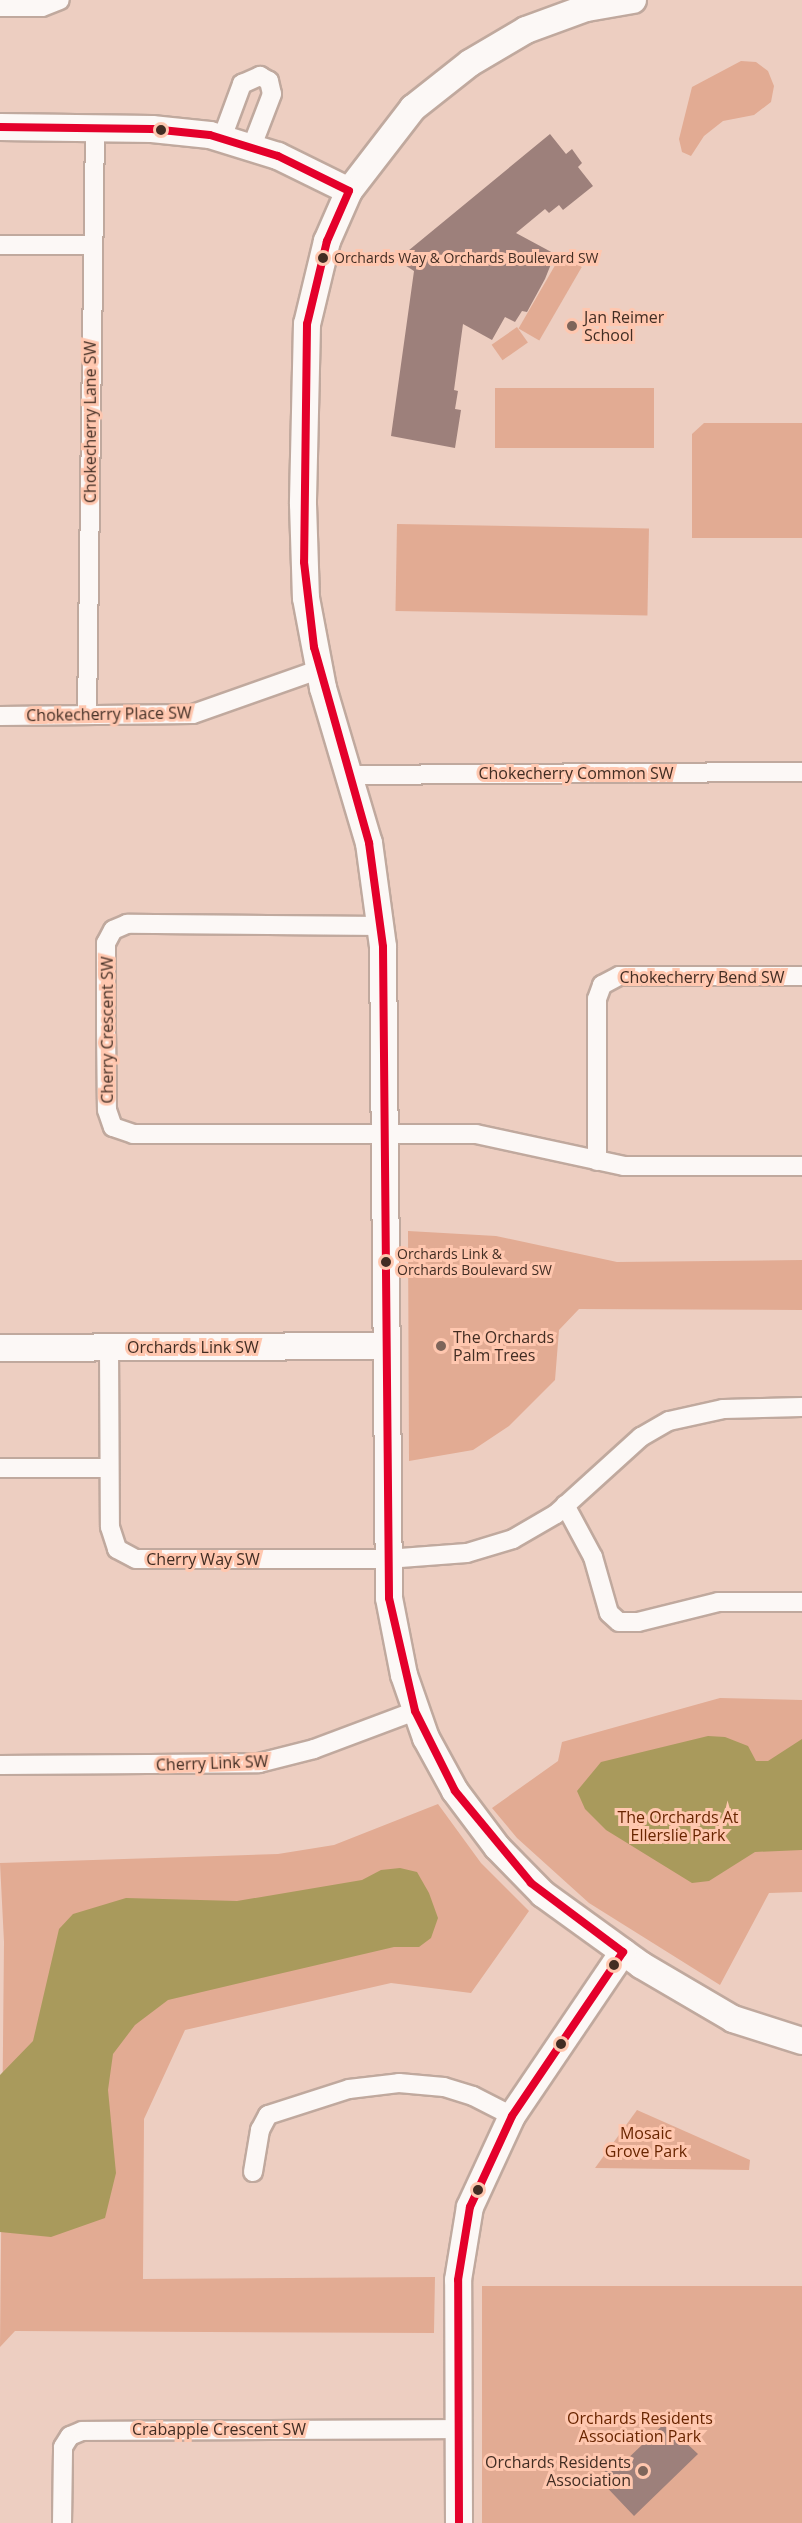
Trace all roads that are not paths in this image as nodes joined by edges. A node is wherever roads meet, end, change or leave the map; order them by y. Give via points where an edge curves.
1 (60, 0) edge
2 (633, 0) edge
3 (0, 7) edge
4 (0, 127) edge
5 (95, 128) junction
6 (222, 138) junction
7 (252, 146) junction
8 (350, 191) junction
9 (0, 245) edge
10 (92, 245) junction
11 (318, 670) junction
12 (87, 715) junction
13 (0, 716) edge
14 (802, 772) edge
15 (350, 775) junction
16 (381, 926) junction
17 (802, 976) edge
18 (385, 1133) junction
19 (597, 1161) junction
20 (802, 1166) edge
21 (386, 1346) junction
22 (0, 1348) edge
23 (109, 1348) junction
24 (802, 1407) edge
25 (0, 1468) edge
26 (110, 1468) junction
27 (565, 1505) junction
28 (387, 1559) junction
29 (802, 1602) edge
30 (415, 1711) junction
31 (0, 1765) edge
32 (622, 1952) junction
33 (800, 2035) edge
34 (512, 2116) junction
35 (253, 2172) dead end
36 (459, 2429) junction
37 (62, 2523) edge
38 (459, 2523) edge

1 - 3 street via 42,7
2 - 8 street via 554,17 470,63 431,91 394,128
4 - 5 street
5 - 6 street via 173,130
5 - 10 street, Chokecherry Lane SW
6 - 7 street
6 - 7 street via 242,84 260,76 269,81 272,94
7 - 8 street
8 - 11 street via 318,270 305,345 304,562
9 - 10 street
10 - 12 street, Chokecherry Lane SW
11 - 12 street, Chokecherry Place SW via 208,712
11 - 15 street
12 - 13 street, Chokecherry Place SW
14 - 15 street, Chokecherry Common SW
15 - 16 street via 369,843
16 - 18 street
16 - 18 street, Cherry Crescent SW via 118,927 106,943 107,1110 113,1127 134,1134
17 - 19 street, Chokecherry Bend SW via 619,976 602,984 597,999
18 - 19 street via 492,1136
18 - 21 street
19 - 20 street via 637,1167
21 - 23 street, Orchards Link SW
21 - 28 street
22 - 23 street, Orchards Link SW
23 - 26 street, Cherry Way SW
24 - 27 street via 723,1409 662,1417
25 - 26 street
26 - 28 street, Cherry Way SW via 112,1539 124,1556
27 - 28 street via 498,1545 449,1556
27 - 29 street via 593,1557 606,1606 619,1622 638,1622 711,1603
28 - 30 street via 396,1644
30 - 31 street, Cherry Link SW via 304,1752 259,1763
30 - 32 street via 449,1782 497,1847 543,1894
32 - 33 street via 733,2019
32 - 34 street
34 - 35 street via 473,2096 444,2087 399,2083 349,2089 268,2115 260,2130
34 - 36 street via 478,2182 462,2239
36 - 37 street, Crabapple Crescent SW via 82,2431 70,2436 63,2447
36 - 38 street

